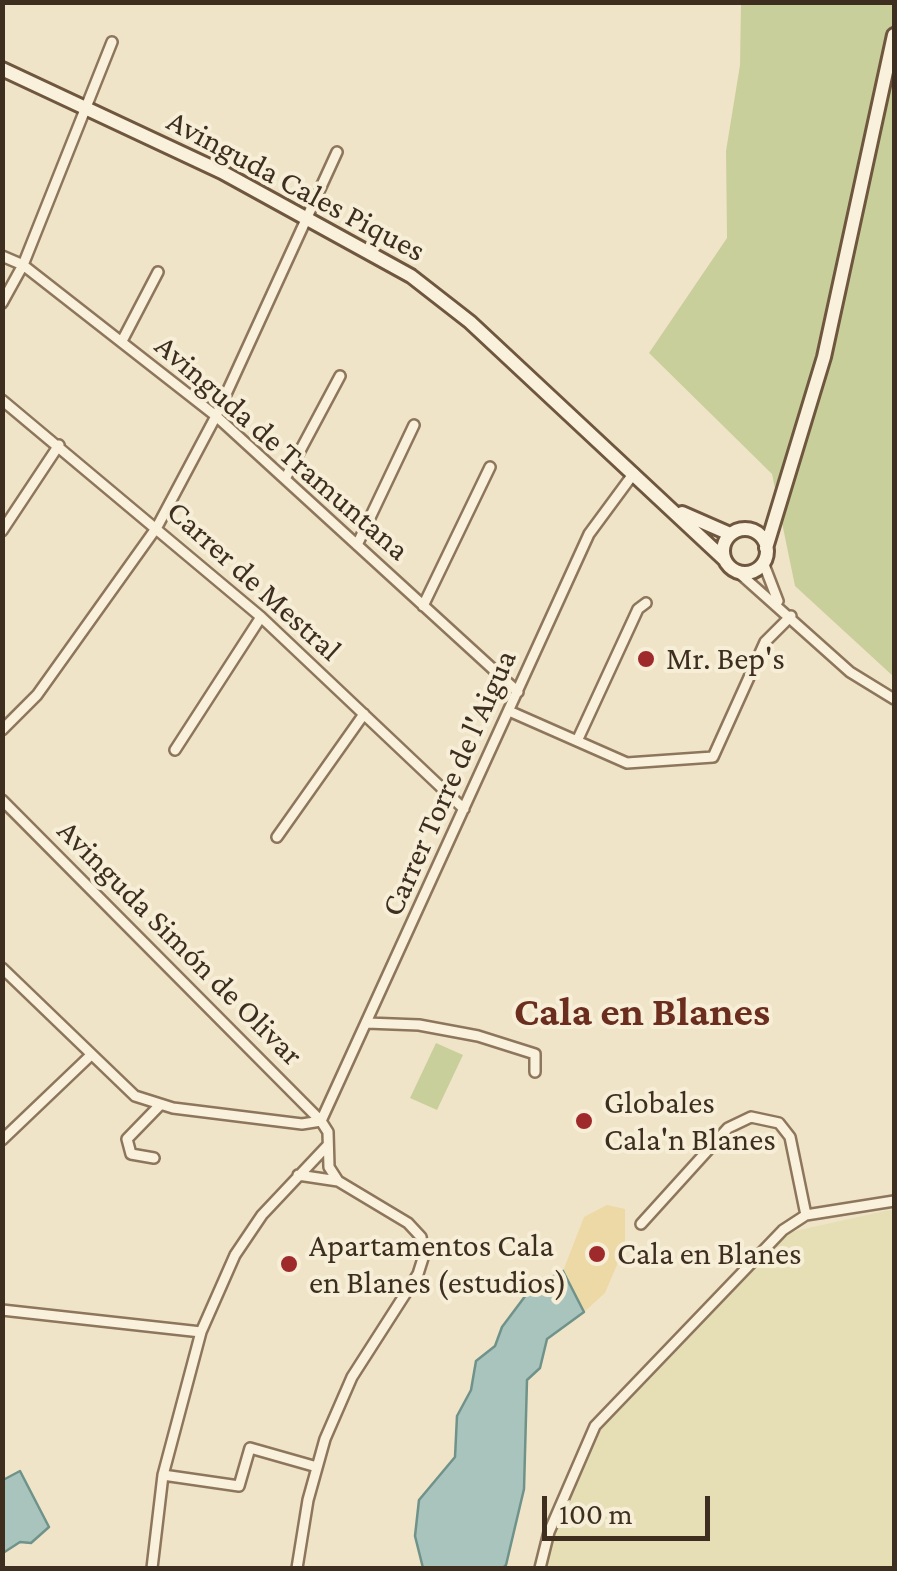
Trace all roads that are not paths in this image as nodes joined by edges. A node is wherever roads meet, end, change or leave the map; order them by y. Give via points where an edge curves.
1 (894, 35) edge
2 (112, 42) dead end
3 (2, 69) edge
4 (86, 108) junction
5 (338, 152) dead end
6 (308, 217) junction
7 (2, 256) edge
8 (23, 266) junction
9 (158, 272) dead end
10 (2, 303) edge
11 (122, 341) junction
12 (340, 376) dead end
13 (2, 400) edge
14 (216, 416) junction
15 (414, 425) dead end
16 (59, 445) junction
17 (490, 467) dead end
18 (634, 473) junction
19 (285, 479) junction
20 (779, 498) junction
21 (673, 508) junction
22 (158, 527) junction
23 (2, 531) edge
24 (736, 532) junction
25 (357, 545) junction
26 (765, 555) junction
27 (724, 559) junction
28 (738, 572) junction
29 (646, 604) dead end
30 (423, 606) junction
31 (781, 608) junction
32 (790, 616) junction
33 (261, 617) junction
34 (518, 692) junction
35 (894, 699) edge
36 (509, 710) junction
37 (364, 714) junction
38 (2, 730) edge
39 (577, 741) junction
40 (174, 750) dead end
41 (2, 800) edge
42 (464, 810) junction
43 (277, 837) dead end
44 (2, 968) edge
45 (367, 1023) junction
46 (90, 1056) junction
47 (535, 1072) dead end
48 (160, 1105) junction
49 (321, 1121) junction
50 (2, 1140) edge
51 (327, 1146) junction
52 (154, 1158) dead end
53 (298, 1175) junction
54 (338, 1181) junction
55 (894, 1201) edge
56 (806, 1215) junction
57 (641, 1224) dead end
58 (2, 1310) edge
59 (201, 1332) junction
60 (316, 1467) junction
61 (163, 1475) junction
62 (152, 1568) edge
63 (297, 1568) edge
64 (540, 1568) edge

1 - 20 street via 824,357
2 - 4 street
3 - 4 street, Avinguda Cales Piques
4 - 6 street, Avinguda Cales Piques
4 - 8 street
5 - 6 street
6 - 14 street
6 - 18 street, Avinguda Cales Piques via 411,276 470,322
7 - 8 street, Avinguda de Tramuntana
8 - 10 street
8 - 11 street, Avinguda de Tramuntana
9 - 11 street
11 - 14 street, Avinguda de Tramuntana
12 - 19 street
13 - 16 street, Carrer de Mestral
14 - 19 street, Avinguda de Tramuntana
14 - 22 street
15 - 25 street
16 - 22 street, Carrer de Mestral
16 - 23 street
17 - 30 street
18 - 21 street, Avinguda Cales Piques
18 - 34 street, Carrer Torre de l'Aigua via 589,534
19 - 25 street, Avinguda de Tramuntana
20 - 24 street
20 - 26 street
21 - 24 street, Avinguda Cales Piques
21 - 27 street, Avinguda Cales Piques
22 - 33 street, Carrer de Mestral
22 - 38 street via 38,695
24 - 26 street via 757,532
24 - 27 street via 724,543
25 - 30 street, Avinguda de Tramuntana
26 - 28 street via 748,572
26 - 31 street
27 - 28 street
28 - 31 street
29 - 39 street via 638,608
30 - 34 street, Avinguda de Tramuntana
31 - 32 street
32 - 35 street via 850,672
32 - 39 street via 765,642 713,758 627,763
33 - 37 street, Carrer de Mestral
33 - 40 street
34 - 36 street, Carrer Torre de l'Aigua
36 - 39 street
36 - 42 street, Carrer Torre de l'Aigua
37 - 42 street, Carrer de Mestral
37 - 43 street
41 - 49 street, Avinguda Simón de Olivar
42 - 45 street, Carrer Torre de l'Aigua
44 - 46 street
45 - 47 street via 478,1036 535,1054
45 - 49 street, Carrer Torre de l'Aigua
46 - 48 street via 135,1096
46 - 50 street
48 - 49 street
48 - 52 street via 127,1139 130,1154
49 - 51 street
51 - 53 street
51 - 54 street
53 - 54 street
53 - 59 street via 235,1255
54 - 60 street via 408,1223 421,1237 424,1255 352,1377
55 - 56 street
56 - 57 street via 790,1137 779,1123 751,1117 728,1128
56 - 64 street via 783,1230 595,1426
58 - 59 street
59 - 61 street
60 - 61 street via 250,1448 239,1486
60 - 63 street
61 - 62 street

